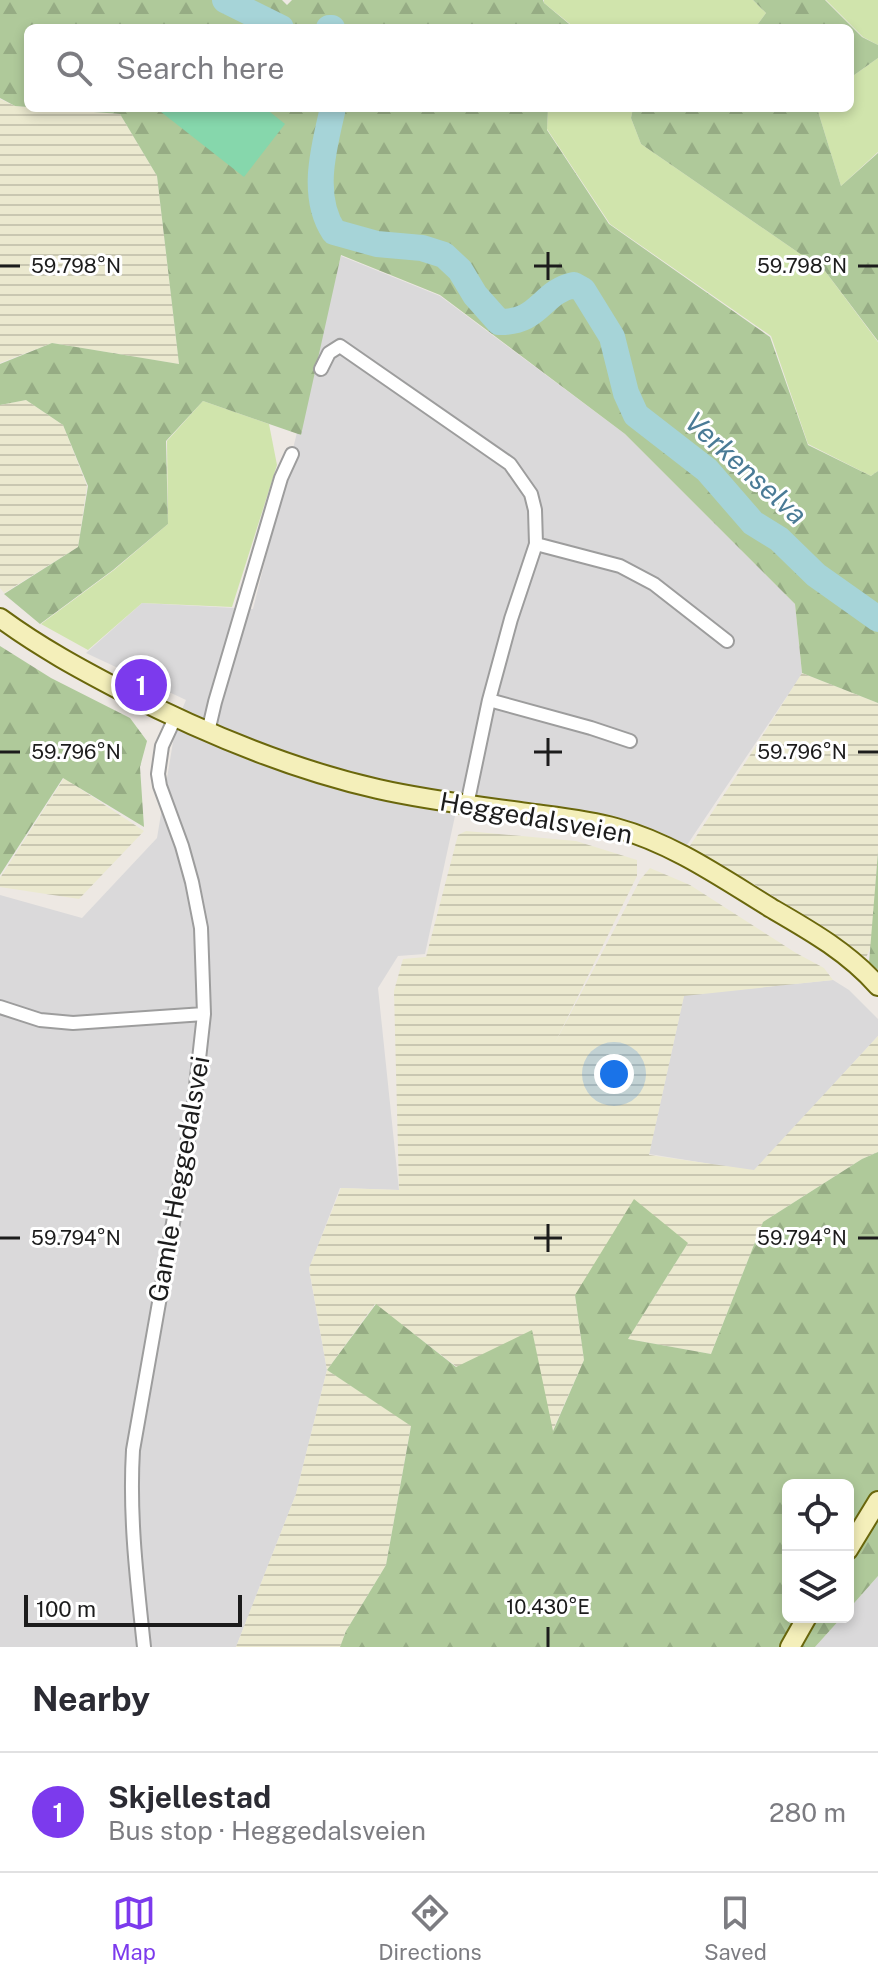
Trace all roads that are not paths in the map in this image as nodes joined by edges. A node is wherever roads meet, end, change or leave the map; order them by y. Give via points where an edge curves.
1 (321, 369) dead end
2 (292, 454) dead end
3 (536, 544) junction
4 (0, 618) edge
5 (727, 641) dead end
6 (489, 700) junction
7 (175, 718) junction
8 (208, 732) junction
9 (630, 741) dead end
10 (467, 805) junction
11 (878, 986) edge
12 (0, 1007) edge
13 (204, 1014) junction
14 (878, 1501) edge
15 (854, 1540) edge
16 (804, 1623) edge
17 (144, 1647) edge
18 (790, 1647) edge

1 - 3 street via 329,353 340,346 510,464 531,494
2 - 8 street
3 - 5 street via 620,566 654,584
3 - 6 street
4 - 7 main road, Heggedalsveien via 65,662
6 - 9 street
6 - 10 street
7 - 8 main road, Heggedalsveien
7 - 13 street, Gamle Heggedalsvei via 162,746 158,774 201,928
8 - 10 main road, Heggedalsveien via 310,770
10 - 11 main road, Heggedalsveien via 582,821 647,838 820,936
12 - 13 street via 40,1020 73,1023
13 - 17 street, Gamle Heggedalsvei via 194,1104 133,1450 133,1524
14 - 15 main road
16 - 18 main road

